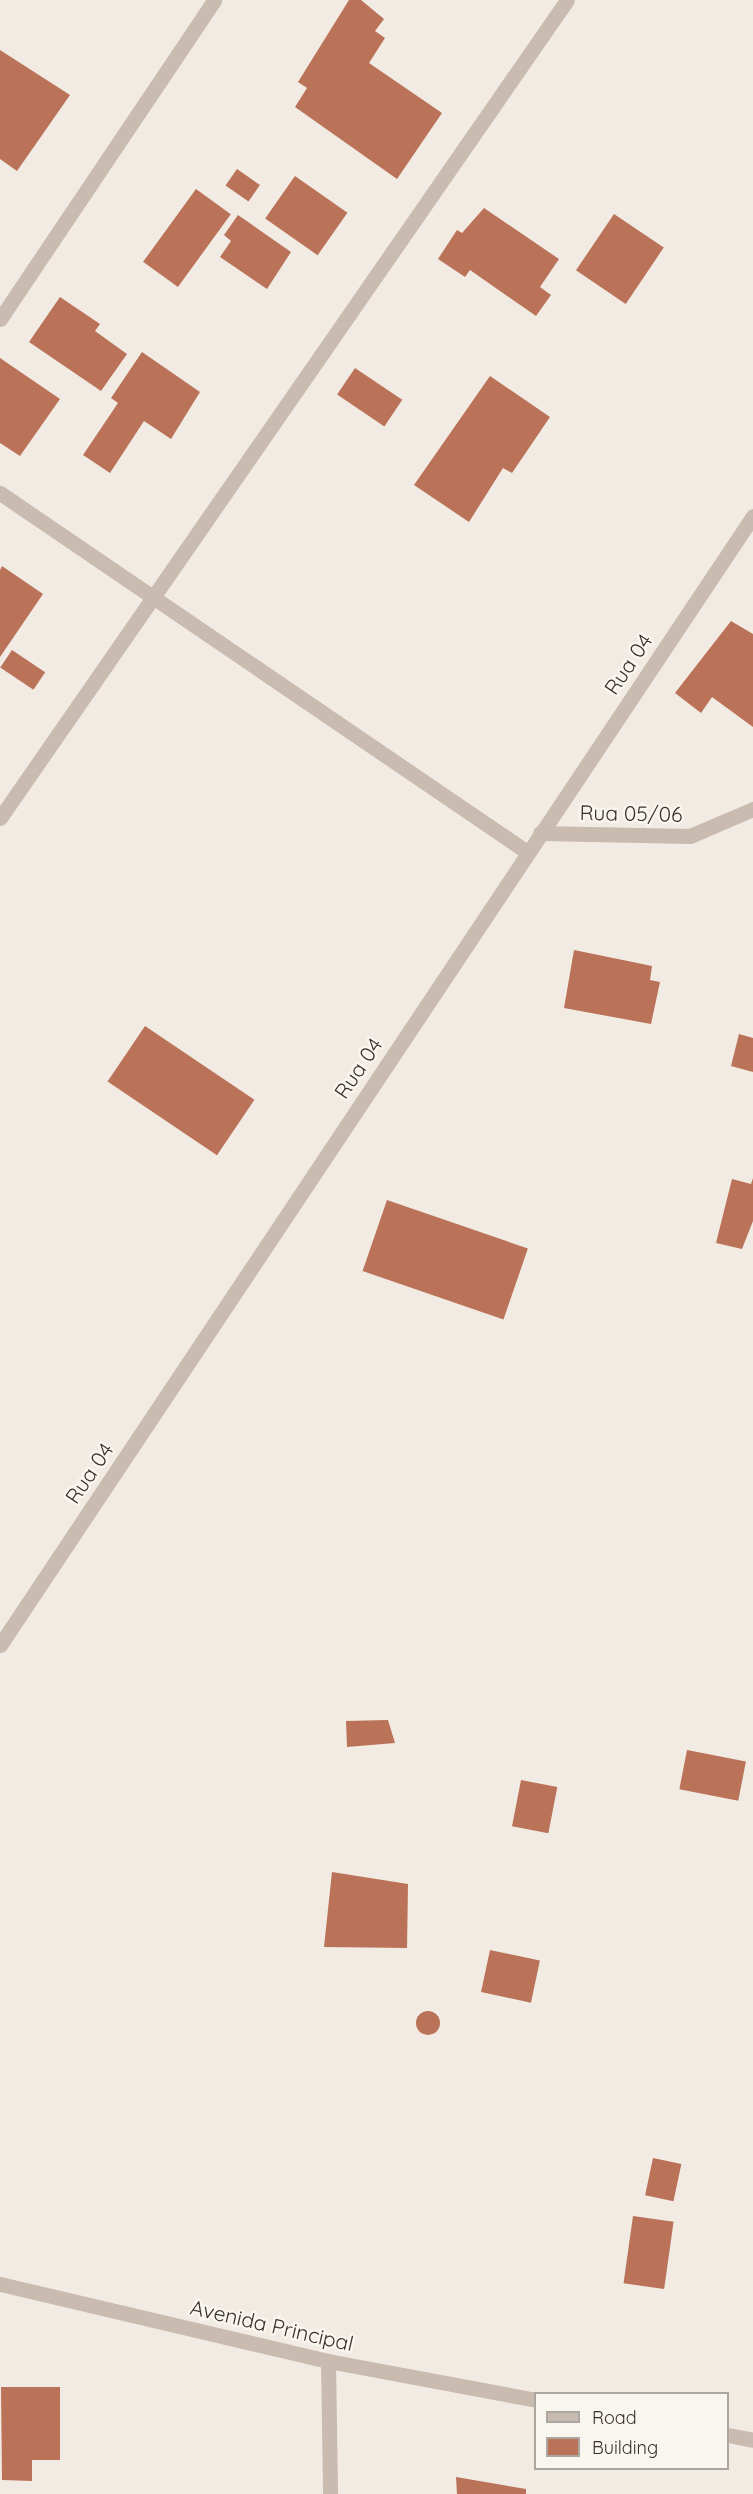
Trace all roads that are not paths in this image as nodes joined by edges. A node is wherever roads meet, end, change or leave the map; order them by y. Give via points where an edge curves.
1 (214, 0) edge
2 (567, 0) edge
3 (0, 319) edge
4 (0, 492) edge
5 (753, 516) edge
6 (155, 597) junction
7 (753, 809) edge
8 (0, 818) edge
9 (540, 833) junction
10 (527, 852) junction
11 (0, 1645) edge
12 (0, 2284) edge
13 (328, 2361) junction
14 (534, 2400) edge
15 (729, 2435) edge
16 (753, 2440) edge
17 (330, 2494) edge

1 - 3 street
2 - 6 street
4 - 6 street
5 - 9 street, Rua 04
6 - 8 street
6 - 10 street
7 - 9 street, Rua 05/06 via 690,836
9 - 10 street, Rua 04
10 - 11 street, Rua 04
12 - 13 street, Avenida Principal
13 - 14 street, Avenida Principal
13 - 17 street
15 - 16 street

